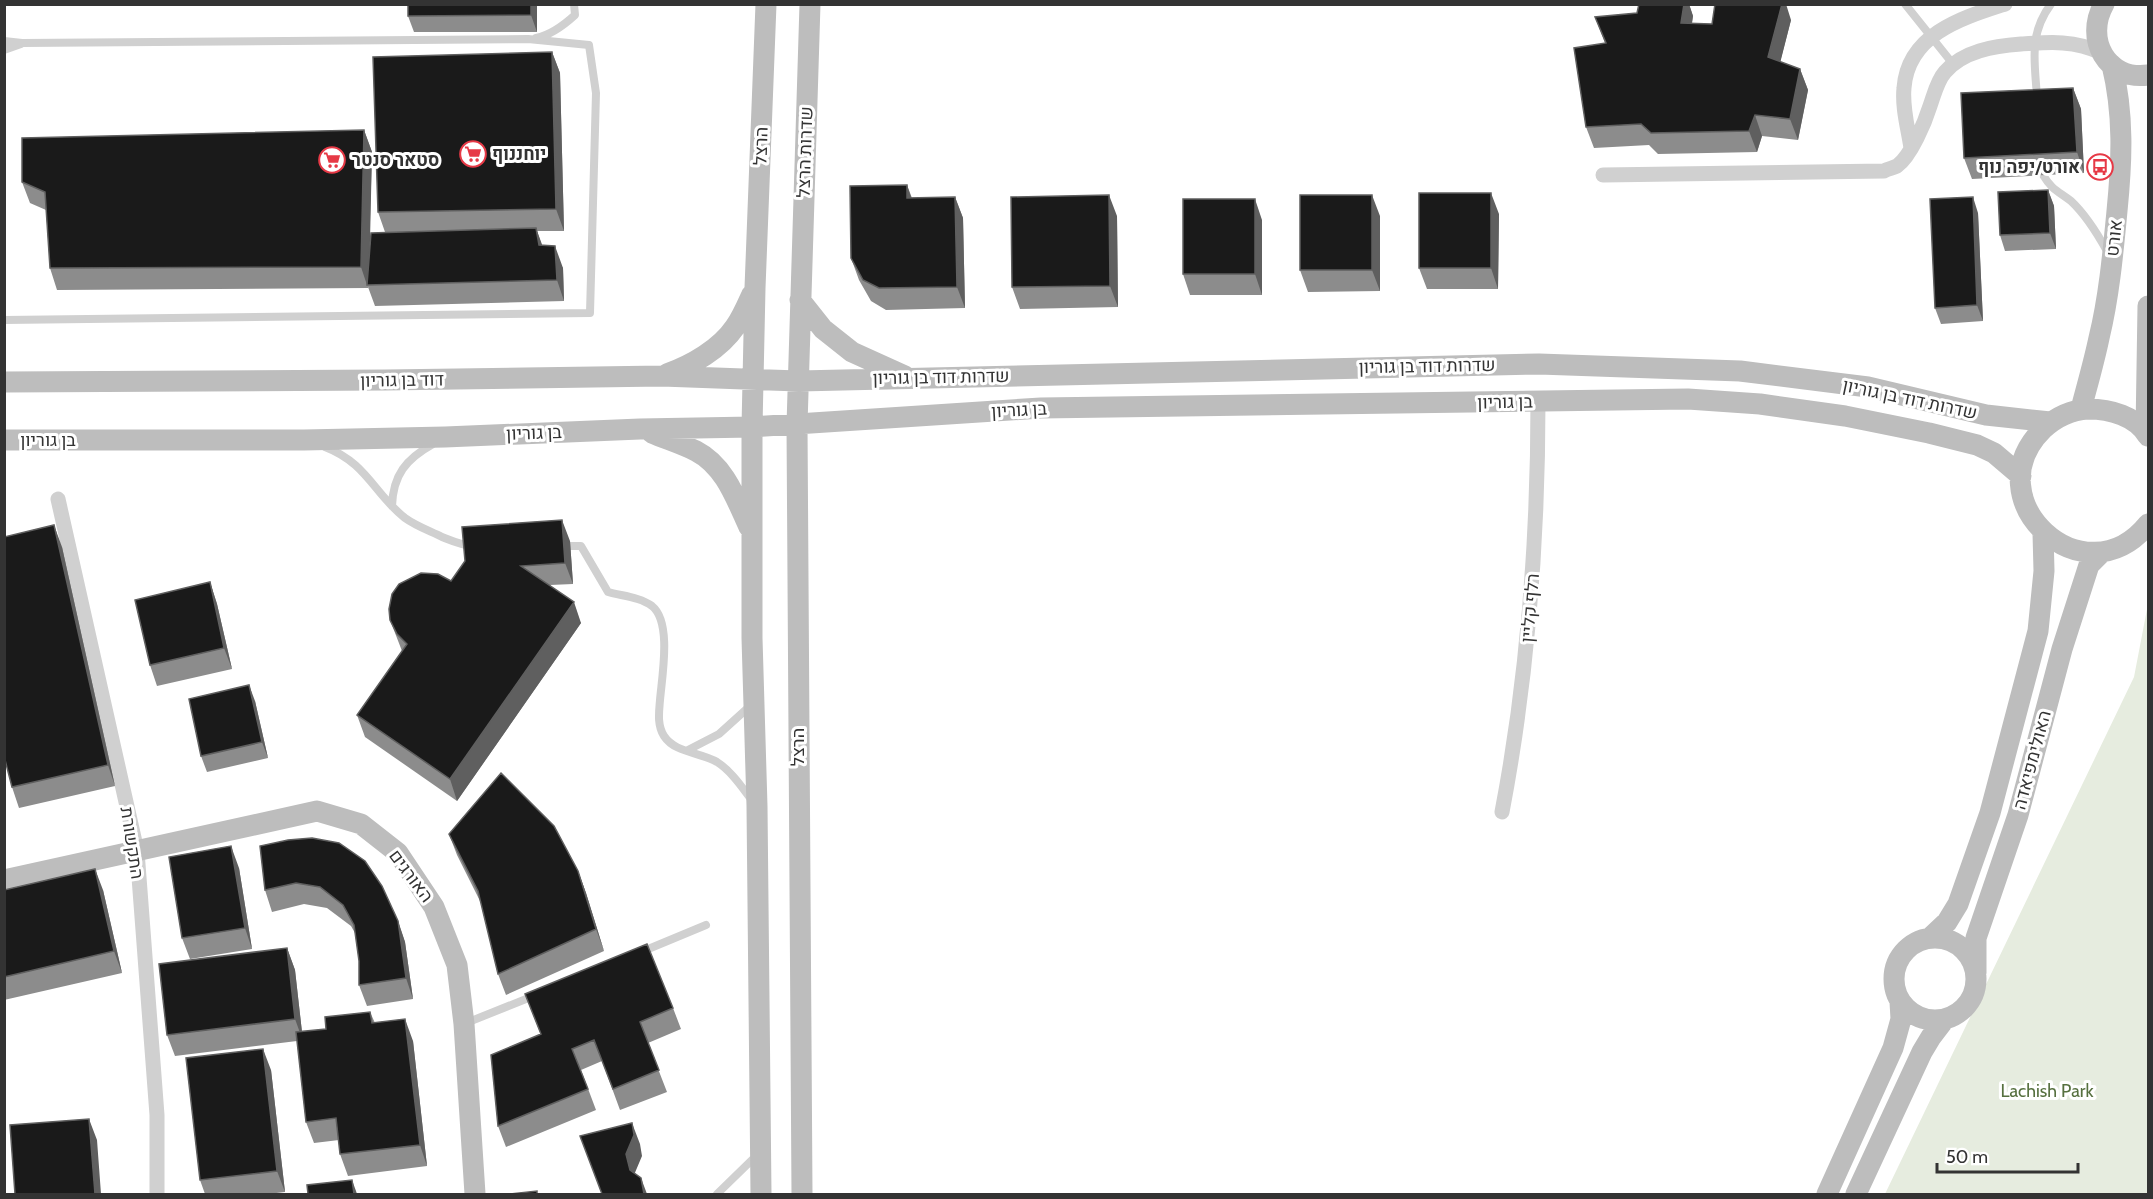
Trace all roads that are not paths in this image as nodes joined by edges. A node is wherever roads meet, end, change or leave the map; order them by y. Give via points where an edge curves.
1 (574, 4) edge
2 (766, 4) edge
3 (810, 4) edge
4 (1905, 4) edge
5 (2051, 4) edge
6 (2104, 4) edge
7 (1995, 6) edge
8 (1931, 36) junction
9 (528, 39) junction
10 (4, 42) edge
11 (22, 43) junction
12 (2034, 43) junction
13 (4, 50) edge
14 (2107, 59) junction
15 (1953, 64) junction
16 (2148, 75) edge
17 (2037, 111) edge
18 (1911, 148) junction
19 (1603, 175) dead end
20 (2043, 175) dead end
21 (2112, 261) junction
22 (755, 288) junction
23 (800, 300) junction
24 (2148, 306) edge
25 (4, 320) edge
26 (2147, 348) edge
27 (662, 376) junction
28 (910, 378) junction
29 (754, 380) junction
30 (799, 381) junction
31 (4, 382) edge
32 (1538, 401) junction
33 (2081, 410) junction
34 (2050, 422) junction
35 (797, 425) junction
36 (752, 427) junction
37 (640, 429) junction
38 (2147, 433) edge
39 (445, 437) junction
40 (4, 440) edge
41 (304, 440) junction
42 (2021, 476) junction
43 (58, 499) dead end
44 (392, 506) junction
45 (2148, 524) edge
46 (2043, 533) junction
47 (752, 535) junction
48 (479, 546) edge
49 (547, 546) edge
50 (2122, 546) junction
51 (2148, 550) edge
52 (2102, 552) junction
53 (754, 702) junction
54 (688, 750) junction
55 (757, 806) junction
56 (1502, 812) dead end
57 (137, 851) junction
58 (4, 880) edge
59 (706, 925) dead end
60 (1930, 938) junction
61 (629, 957) edge
62 (1976, 973) junction
63 (541, 993) edge
64 (1900, 1002) junction
65 (1944, 1020) junction
66 (464, 1024) junction
67 (761, 1151) junction
68 (157, 1194) edge
69 (475, 1194) edge
70 (717, 1194) edge
71 (762, 1194) edge
72 (802, 1194) edge
73 (1827, 1194) edge
74 (1856, 1194) edge

1 - 9 lane via 575,15 561,27 546,36
2 - 22 main road, הרצל
3 - 23 main road, שדרות הרצל
4 - 8 lane
5 - 12 lane
6 - 14 main road, אורט via 2096,34
7 - 8 street via 1948,24
8 - 15 lane
8 - 18 street via 1906,71 1904,108
9 - 11 lane
9 - 25 lane via 588,45 596,93 590,313
10 - 11 lane
11 - 13 lane
12 - 14 street via 2084,45
12 - 15 street via 1984,49
12 - 17 lane
14 - 16 main road via 2133,76
14 - 21 main road, אורט via 2119,92 2122,133
15 - 18 street via 1942,74
18 - 19 street via 1897,166 1884,171
20 - 21 lane via 2090,223
21 - 33 main road, אורט via 2100,337
22 - 27 main road via 735,328 686,367
22 - 29 main road
23 - 28 main road via 823,329 852,352
23 - 30 main road, הרצל
24 - 26 main road
26 - 38 main road
27 - 29 main road, דוד בן גוריון
27 - 31 main road, דוד בן גוריון
28 - 30 main road, שדרות דוד בן גוריון
28 - 34 main road, שדרות דוד בן גוריון via 1539,364 1740,371 1868,387 1986,415
29 - 30 main road, דוד בן גוריון
29 - 36 main road
30 - 35 main road, הרצל
32 - 35 main road, בן גוריון via 1041,408
32 - 42 main road, בן גוריון via 1688,399 1834,415 1977,445 1994,453
32 - 56 street, רלף קליין via 1538,495 1527,648
33 - 34 main road
33 - 38 main road via 2116,413
34 - 42 main road via 2035,437
35 - 36 main road, בן גוריון
35 - 72 main road, הרצל
36 - 37 main road, בן גוריון
36 - 47 main road
37 - 39 main road, בן גוריון
37 - 47 main road via 710,460 732,490
39 - 41 main road, בן גוריון
39 - 44 lane via 410,459 397,476
40 - 41 main road, בן גוריון
41 - 44 lane via 343,454
42 - 46 main road via 2026,507
43 - 57 street, התקשורת
44 - 48 lane via 405,519 426,530 468,546
45 - 50 main road via 2141,534
46 - 52 main road via 2081,552
46 - 60 main road, האולימפיאדה via 2038,631 1990,813 1958,904
47 - 53 main road
49 - 54 lane via 582,546 608,592 645,602 660,615 664,634 660,728 671,744
50 - 51 main road
50 - 52 main road
52 - 62 main road, האולימפיאדה via 2086,574 2062,649 2018,814 1976,939
53 - 54 lane via 719,734
53 - 55 main road
54 - 55 lane via 727,770
55 - 67 main road
57 - 58 main road, האורגים
57 - 66 main road, האורגים via 317,811 361,824 398,853 434,907 457,965
57 - 68 street, התקשורת via 157,1115
59 - 61 lane
60 - 62 main road via 1944,938 1965,950
60 - 64 main road via 1909,947 1897,962 1893,978
62 - 65 main road via 1969,1002
63 - 66 lane
64 - 65 main road via 1906,1010 1924,1019
64 - 73 main road via 1901,1019 1893,1048
65 - 74 main road via 1922,1052
66 - 69 main road, האורגים
67 - 70 lane
67 - 71 main road

